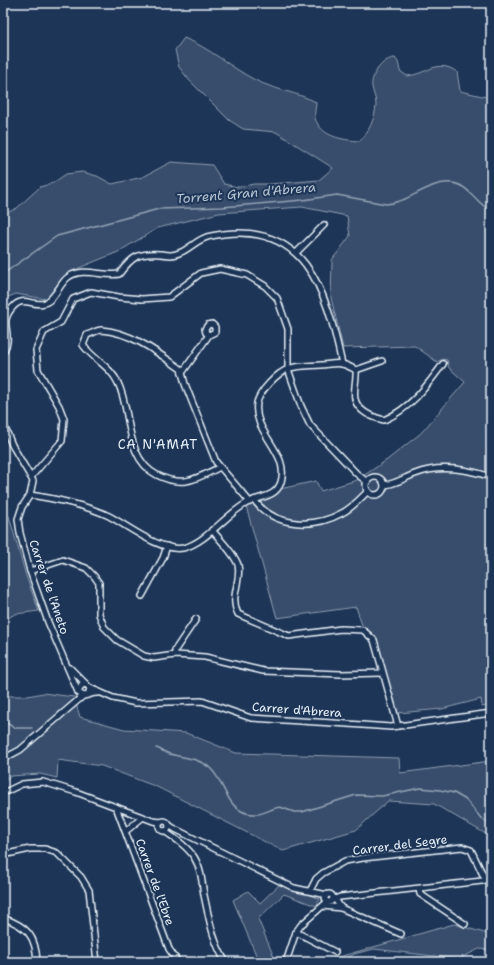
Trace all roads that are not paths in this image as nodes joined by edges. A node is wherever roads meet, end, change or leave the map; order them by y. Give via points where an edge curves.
1 (324, 225) dead end
2 (296, 253) junction
3 (209, 335) dead end
4 (3, 353) edge
5 (382, 361) dead end
6 (342, 364) junction
7 (443, 364) dead end
8 (288, 369) junction
9 (356, 370) junction
10 (182, 373) junction
11 (3, 422) edge
12 (220, 467) junction
13 (31, 477) junction
14 (491, 477) edge
15 (367, 482) junction
16 (384, 485) junction
17 (368, 491) junction
18 (30, 495) junction
19 (252, 501) junction
20 (212, 530) junction
21 (167, 546) junction
22 (30, 571) junction
23 (142, 596) dead end
24 (196, 619) dead end
25 (175, 655) junction
26 (66, 662) junction
27 (382, 674) junction
28 (88, 686) junction
29 (78, 692) junction
30 (104, 694) junction
31 (85, 696) junction
32 (491, 713) edge
33 (398, 726) junction
34 (3, 759) edge
35 (3, 793) edge
36 (116, 806) junction
37 (143, 817) junction
38 (160, 824) junction
39 (167, 828) junction
40 (126, 831) junction
41 (3, 855) edge
42 (488, 880) edge
43 (419, 889) junction
44 (310, 891) junction
45 (330, 899) junction
46 (341, 908) junction
47 (3, 918) edge
48 (465, 924) dead end
49 (296, 932) junction
50 (401, 934) dead end
51 (335, 952) dead end
52 (37, 962) edge
53 (97, 962) edge
54 (178, 962) edge
55 (226, 962) edge
56 (286, 962) edge

1 - 2 street
2 - 4 street via 270,236 210,236 173,256 142,253 129,260 119,274 78,273 68,277 50,300 43,304 20,301 12,307 5,326 7,341
2 - 6 street via 312,275 329,309
3 - 10 street
5 - 9 street
6 - 8 street
6 - 9 street
7 - 9 street via 406,408 384,420 368,415 354,398
8 - 13 street via 288,330 277,298 265,286 247,275 220,269 201,273 169,297 142,299 90,292 73,299 60,322 44,332 36,350 38,370 64,419 62,441
8 - 15 street via 310,425
8 - 19 street via 273,379 259,394 256,414 260,427 278,455 282,470 281,482 268,497
10 - 12 street
10 - 12 street via 181,369 159,353 130,337 100,330 87,335 84,345 91,356 114,373 133,443 150,472 169,481 186,483
11 - 13 street via 12,445
12 - 19 street
13 - 18 street via 33,481
14 - 16 street via 463,469 437,469 416,473 393,484
15 - 16 street via 370,478 376,477
15 - 17 street
16 - 17 street via 378,494
17 - 19 street via 341,514 313,523 278,519
18 - 21 street via 109,516
18 - 22 street, Carrer de l'Aneto via 18,519
19 - 20 street
20 - 21 street via 197,542 183,548
20 - 27 street via 238,565 234,605 238,614 289,636 341,629 364,630 374,640
21 - 23 street
22 - 25 street via 63,560 86,568 99,583 99,614 104,627 117,640 144,656 154,658
22 - 26 street, Carrer de l'Aneto via 48,622
24 - 25 street via 175,650
25 - 27 street via 205,657 263,671
26 - 28 street, Carrer de l'Aneto
26 - 29 street, Carrer de l'Aneto
27 - 33 street
28 - 29 street via 80,686
28 - 30 street, Carrer d'Abrera
28 - 31 street via 90,691
29 - 31 street
30 - 31 street, Carrer d'Abrera via 93,692
30 - 33 street, Carrer d'Abrera via 136,703 202,701 251,718
31 - 34 street via 20,750
32 - 33 street, Carrer d'Abrera
35 - 36 street via 22,784 43,782
36 - 37 street
36 - 40 street, Carrer de l'Ebre
37 - 38 street
37 - 40 street
38 - 39 street
38 - 39 street via 166,821
39 - 44 street via 175,829 287,884
39 - 55 street via 194,858 200,872 212,931 220,954
40 - 54 street, Carrer de l'Ebre via 169,948
41 - 53 street via 30,849 45,849 57,853 81,877 89,890
42 - 43 street
42 - 44 street, Carrer del Segre via 471,850 462,847 345,862 323,873 316,879
43 - 45 street
43 - 48 street via 420,894
44 - 45 street
45 - 46 street
45 - 46 street
45 - 49 street
46 - 50 street
47 - 52 street via 21,925 36,947
49 - 51 street
49 - 56 street

